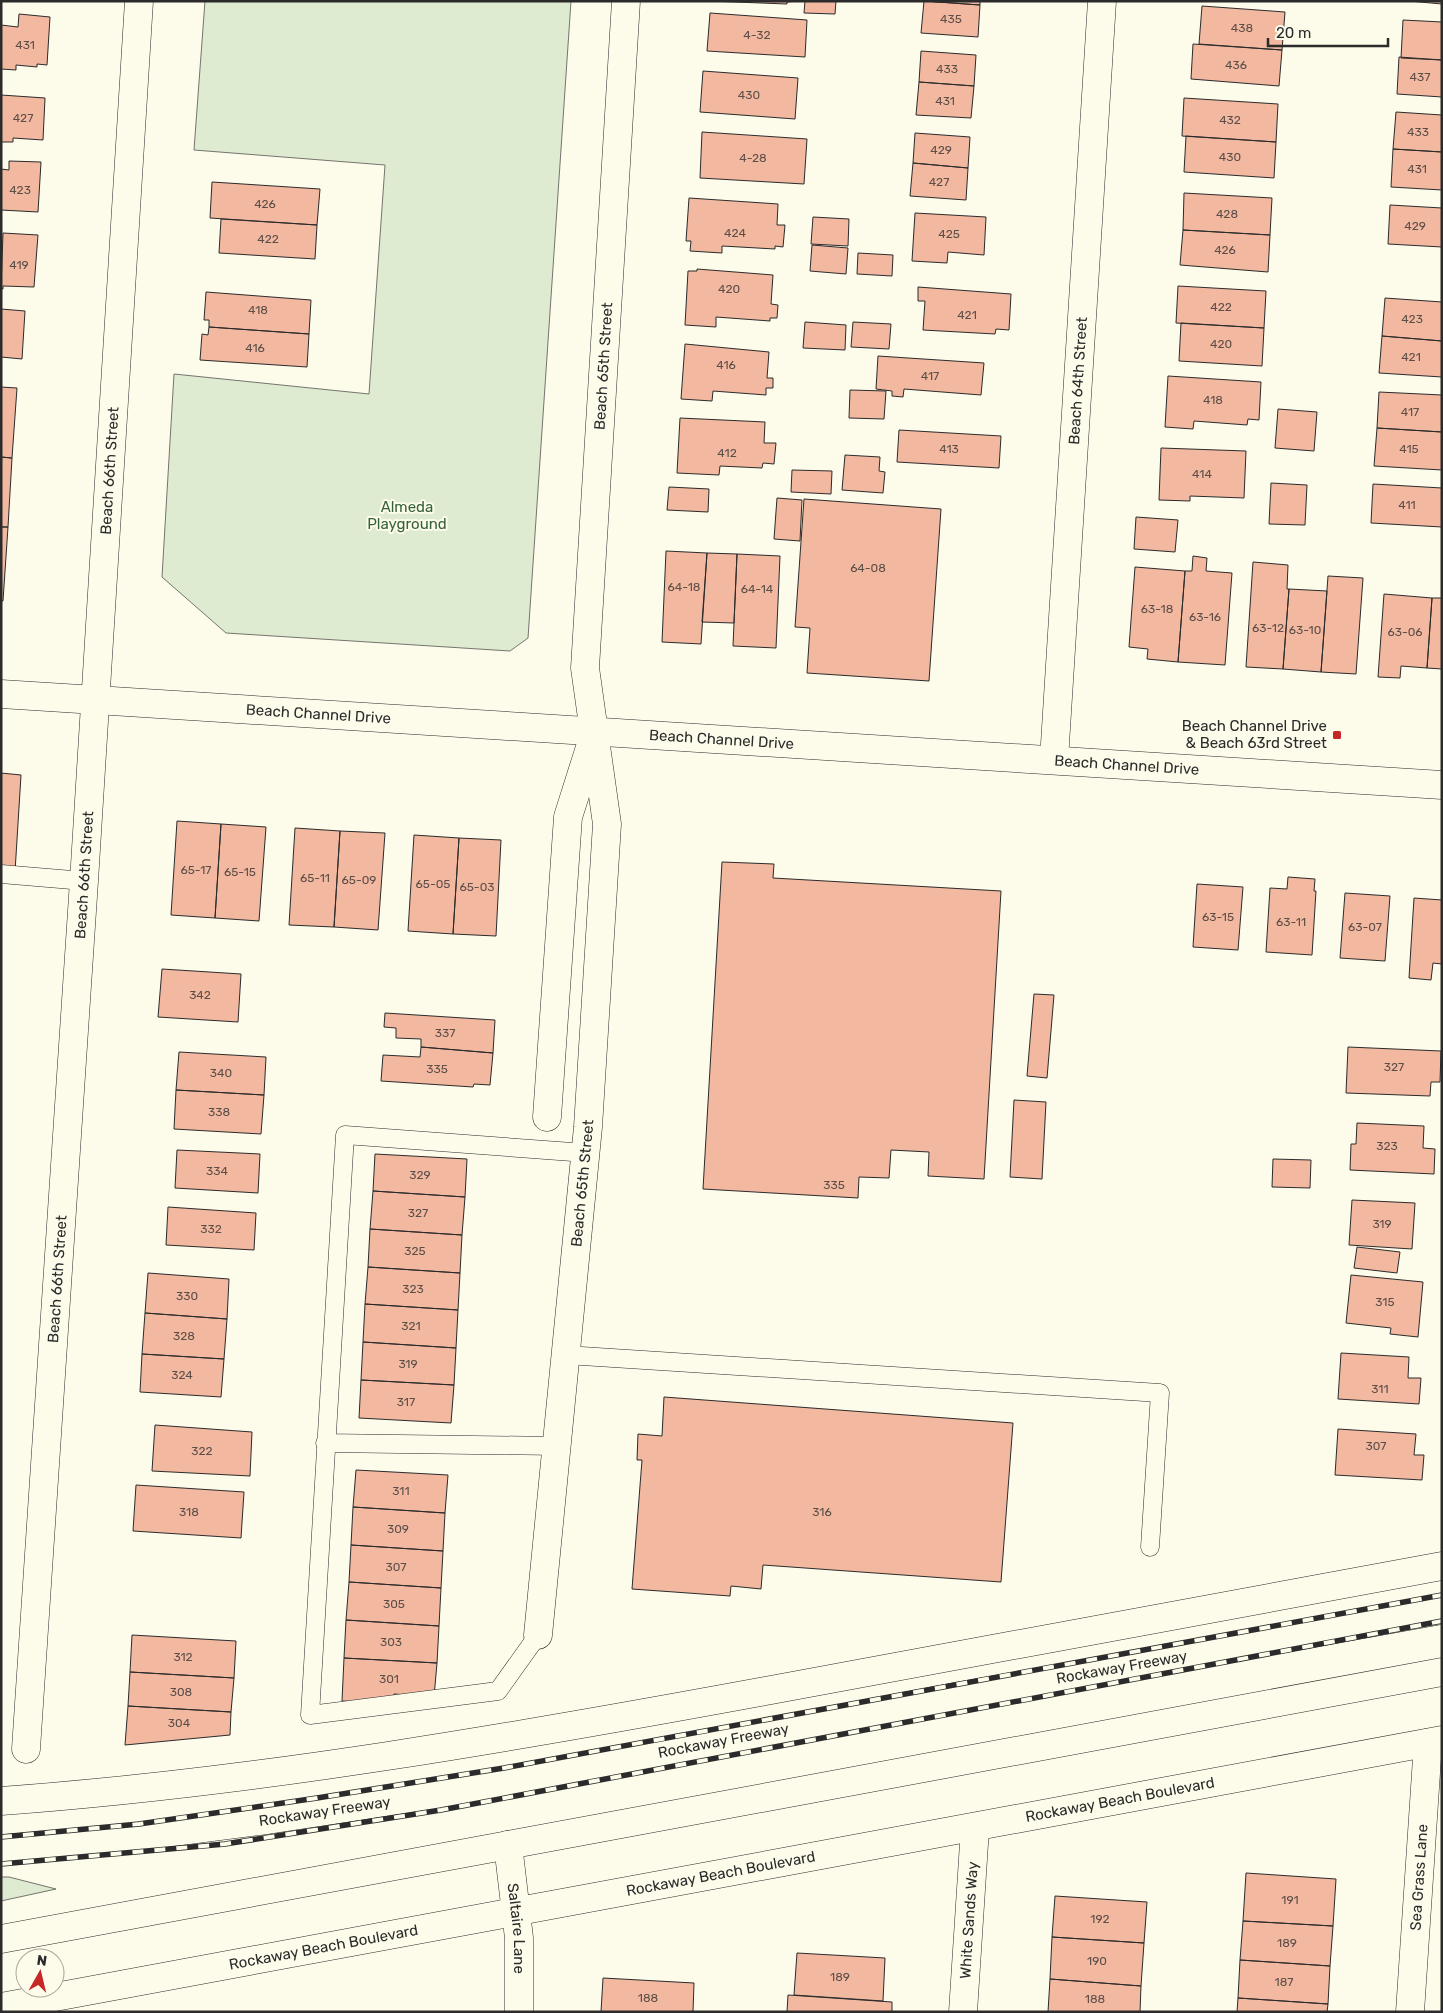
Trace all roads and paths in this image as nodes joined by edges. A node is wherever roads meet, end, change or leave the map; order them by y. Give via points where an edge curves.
1 (140, 1) edge
2 (626, 1) edge
3 (1102, 1) edge
4 (1, 694) edge
5 (96, 700) junction
6 (595, 732) junction
7 (1054, 760) junction
8 (1442, 785) edge
9 (1, 874) edge
10 (84, 881) junction
11 (547, 1117) dead end
12 (586, 1152) junction
13 (566, 1356) junction
14 (326, 1443) junction
15 (557, 1446) junction
16 (1150, 1546) dead end
17 (1442, 1566) edge
18 (1442, 1610) edge
19 (538, 1635) joint
20 (1442, 1672) edge
21 (1435, 1742) edge
22 (26, 1749) dead end
23 (1, 1801) edge
24 (974, 1828) junction
25 (508, 1845) junction
26 (1, 1849) edge
27 (517, 1913) junction
28 (1, 1939) edge
29 (1, 2007) edge
30 (518, 2012) edge
31 (964, 2012) edge
32 (1410, 2012) edge

1 - 5 street, Beach 66th Street
2 - 6 street, Beach 65th Street via 585,668
3 - 7 street, Beach 64th Street
4 - 5 street, Beach Channel Drive
5 - 6 street, Beach Channel Drive
5 - 10 street, Beach 66th Street
6 - 7 street, Beach Channel Drive
6 - 11 street, Beach 65th Street via 568,817
6 - 12 street, Beach 65th Street via 607,824
7 - 8 street, Beach Channel Drive
9 - 10 lane
10 - 22 street, Beach 66th Street
12 - 13 street, Beach 65th Street
12 - 14 lane via 345,1135
13 - 15 street, Beach 65th Street
13 - 16 lane via 1160,1392
14 - 15 lane
14 - 19 lane via 310,1715 498,1691
15 - 19 street, Beach 65th Street
17 - 23 street via 546,1731 316,1767 108,1793
18 - 26 street, Rockaway Freeway via 446,1793 258,1822 103,1841
20 - 25 street
21 - 24 street, Rockaway Beach Boulevard
21 - 32 street, Sea Grass Lane
24 - 27 street, Rockaway Beach Boulevard
24 - 31 street, White Sands Way
25 - 27 street, Saltaire Lane
25 - 28 street
27 - 29 street, Rockaway Beach Boulevard
27 - 30 street, Saltaire Lane via 520,1962

